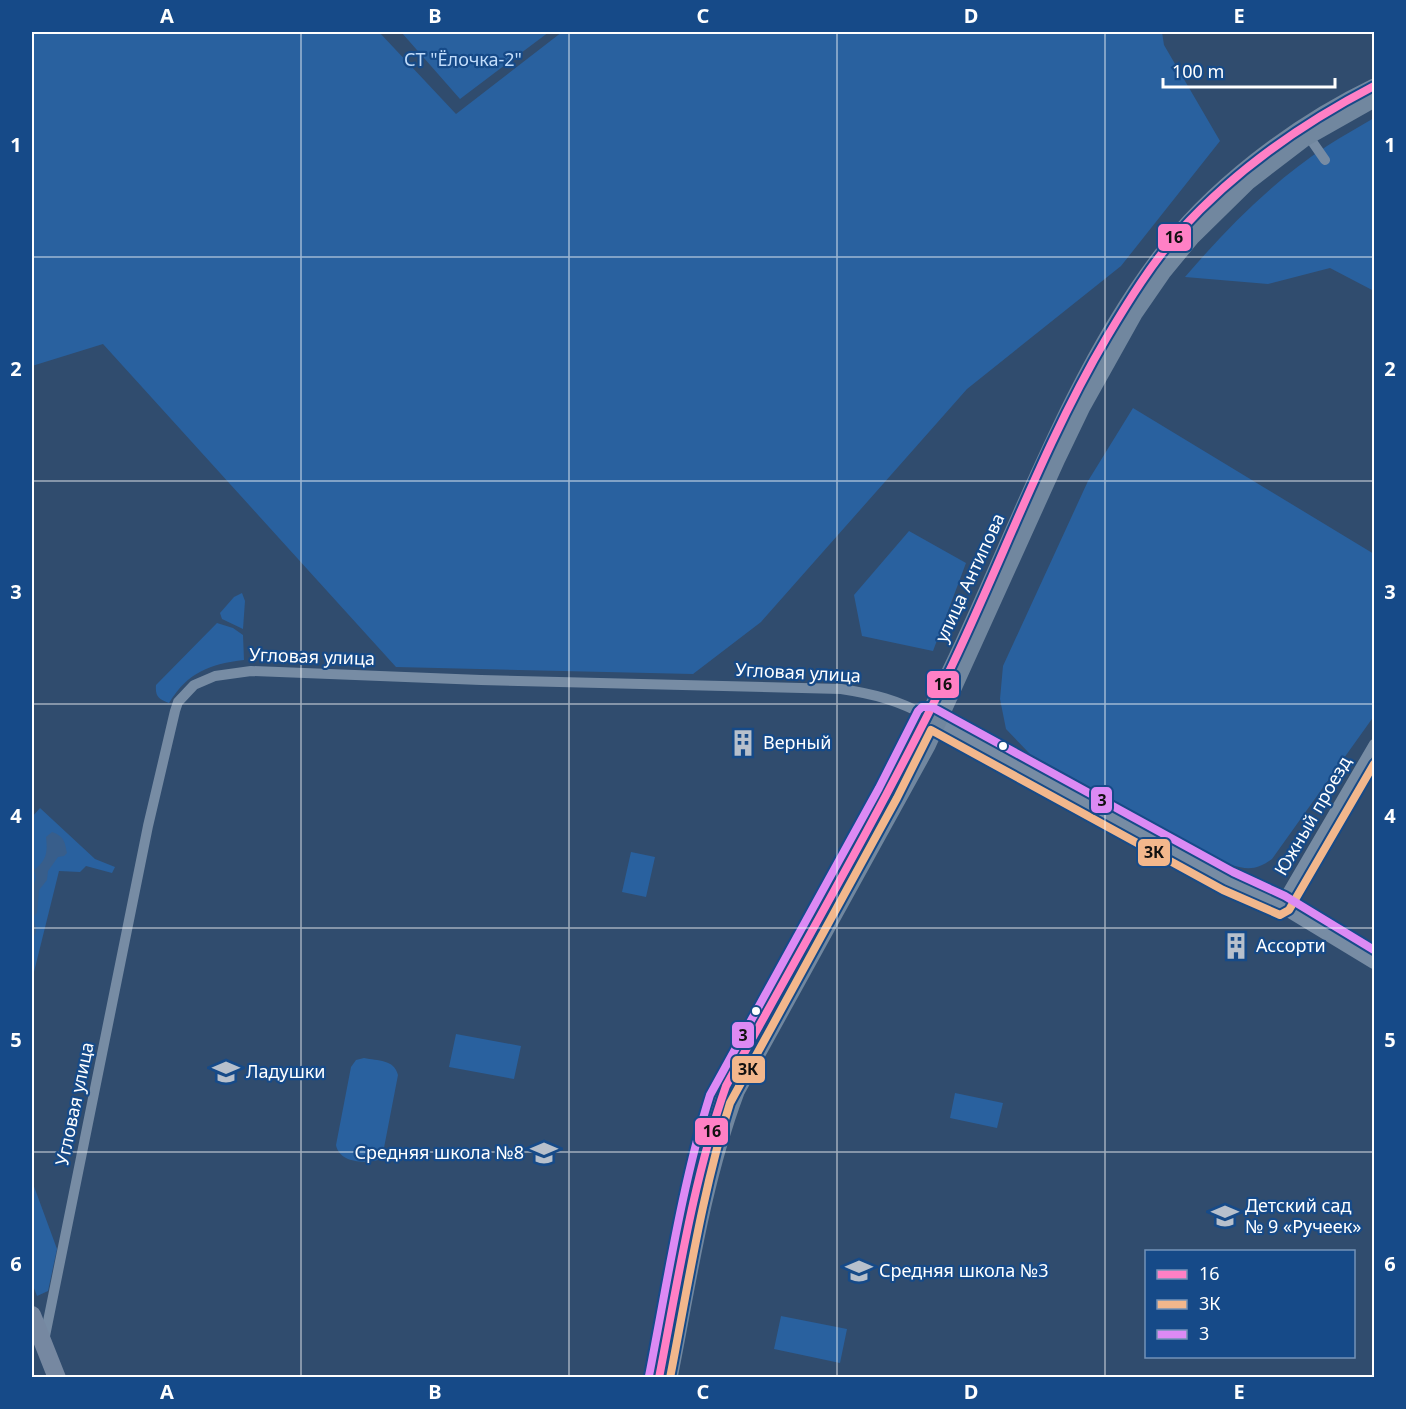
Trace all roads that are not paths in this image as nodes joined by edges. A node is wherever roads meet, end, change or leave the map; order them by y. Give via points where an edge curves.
1 (1374, 86) edge
2 (1374, 100) edge
3 (1309, 137) junction
4 (1325, 160) dead end
5 (932, 719) junction
6 (1374, 744) edge
7 (1280, 905) junction
8 (1374, 962) edge
9 (32, 1315) edge
10 (43, 1344) junction
11 (57, 1377) edge
12 (659, 1377) edge
13 (670, 1377) edge

1 - 5 main road, улица Антипова via 1274,146 1217,195 1158,259 1130,300 1065,419 947,676
2 - 3 main road, улица Антипова
3 - 4 street
3 - 5 main road, улица Антипова via 1220,209 1164,272 1135,314 1083,407
5 - 7 street via 1228,881
5 - 10 street, Угловая улица via 900,702 841,689 251,671 215,676 194,685 178,702 166,745
5 - 12 main road, улица Антипова via 720,1099
5 - 13 main road, улица Антипова via 928,746 731,1104 700,1225
6 - 7 street, Южный проезд
7 - 8 street
9 - 10 main road
10 - 11 main road

